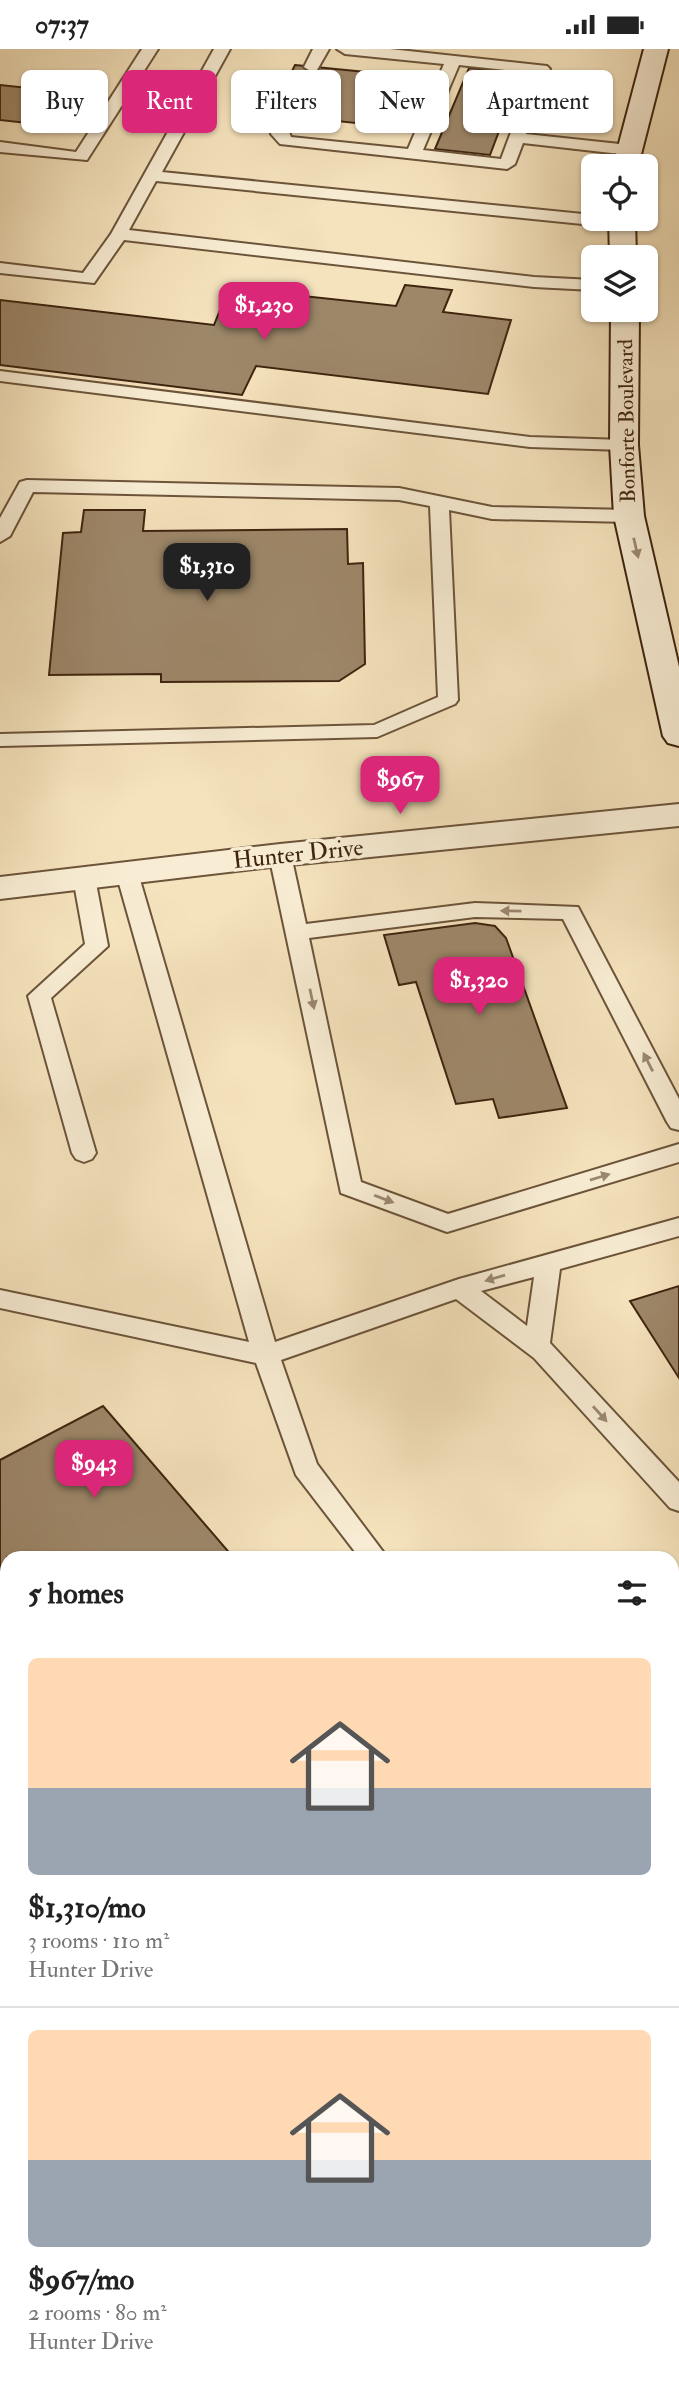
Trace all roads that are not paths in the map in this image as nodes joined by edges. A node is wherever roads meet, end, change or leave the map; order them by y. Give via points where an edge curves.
1 (150, 49) edge
2 (222, 49) edge
3 (321, 49) edge
4 (345, 49) edge
5 (656, 49) edge
6 (381, 51) edge
7 (453, 60) junction
8 (312, 67) dead end
9 (279, 133) edge
10 (517, 138) junction
11 (0, 147) edge
12 (414, 154) junction
13 (605, 154) edge
14 (628, 154) edge
15 (152, 176) junction
16 (581, 217) edge
17 (119, 234) junction
18 (0, 268) edge
19 (581, 284) edge
20 (625, 322) edge
21 (0, 376) edge
22 (624, 445) junction
23 (439, 502) junction
24 (629, 516) junction
25 (0, 535) edge
26 (679, 736) edge
27 (0, 740) edge
28 (679, 815) edge
29 (280, 855) junction
30 (127, 873) junction
31 (84, 878) junction
32 (0, 888) edge
33 (298, 932) junction
34 (678, 1116) edge
35 (84, 1153) dead end
36 (679, 1153) edge
37 (679, 1227) edge
38 (548, 1263) junction
39 (459, 1288) junction
40 (0, 1299) edge
41 (537, 1347) junction
42 (266, 1355) junction
43 (679, 1500) edge
44 (369, 1551) edge

1 - 11 lane via 80,157
2 - 15 lane
3 - 8 lane
4 - 6 lane
5 - 14 main road
6 - 7 lane
7 - 10 lane via 542,69
7 - 12 lane
9 - 12 lane via 286,141
10 - 12 lane via 507,164
10 - 13 lane
15 - 16 lane
15 - 17 lane
17 - 18 lane via 88,279
17 - 19 lane
20 - 22 main road, Bonforte Boulevard
21 - 22 lane via 530,442
22 - 24 main road, Bonforte Boulevard
23 - 24 lane via 492,513
23 - 25 lane via 399,494 27,486
23 - 27 lane via 448,701 377,731
24 -> 26 main road, Bonforte Boulevard
28 - 29 main road, Hunter Drive
29 - 30 main road, Hunter Drive
29 - 33 lane
30 - 31 main road, Hunter Drive
30 - 42 lane
31 - 32 main road, Hunter Drive
31 - 35 lane via 97,946 39,996
34 -> 33 lane via 570,912 475,910
33 -> 36 lane via 351,1187 447,1223
37 - 38 lane
38 -> 39 lane
38 - 41 lane
39 - 41 lane
39 - 42 lane
40 - 42 lane
41 -> 43 lane
42 - 44 lane via 305,1468

